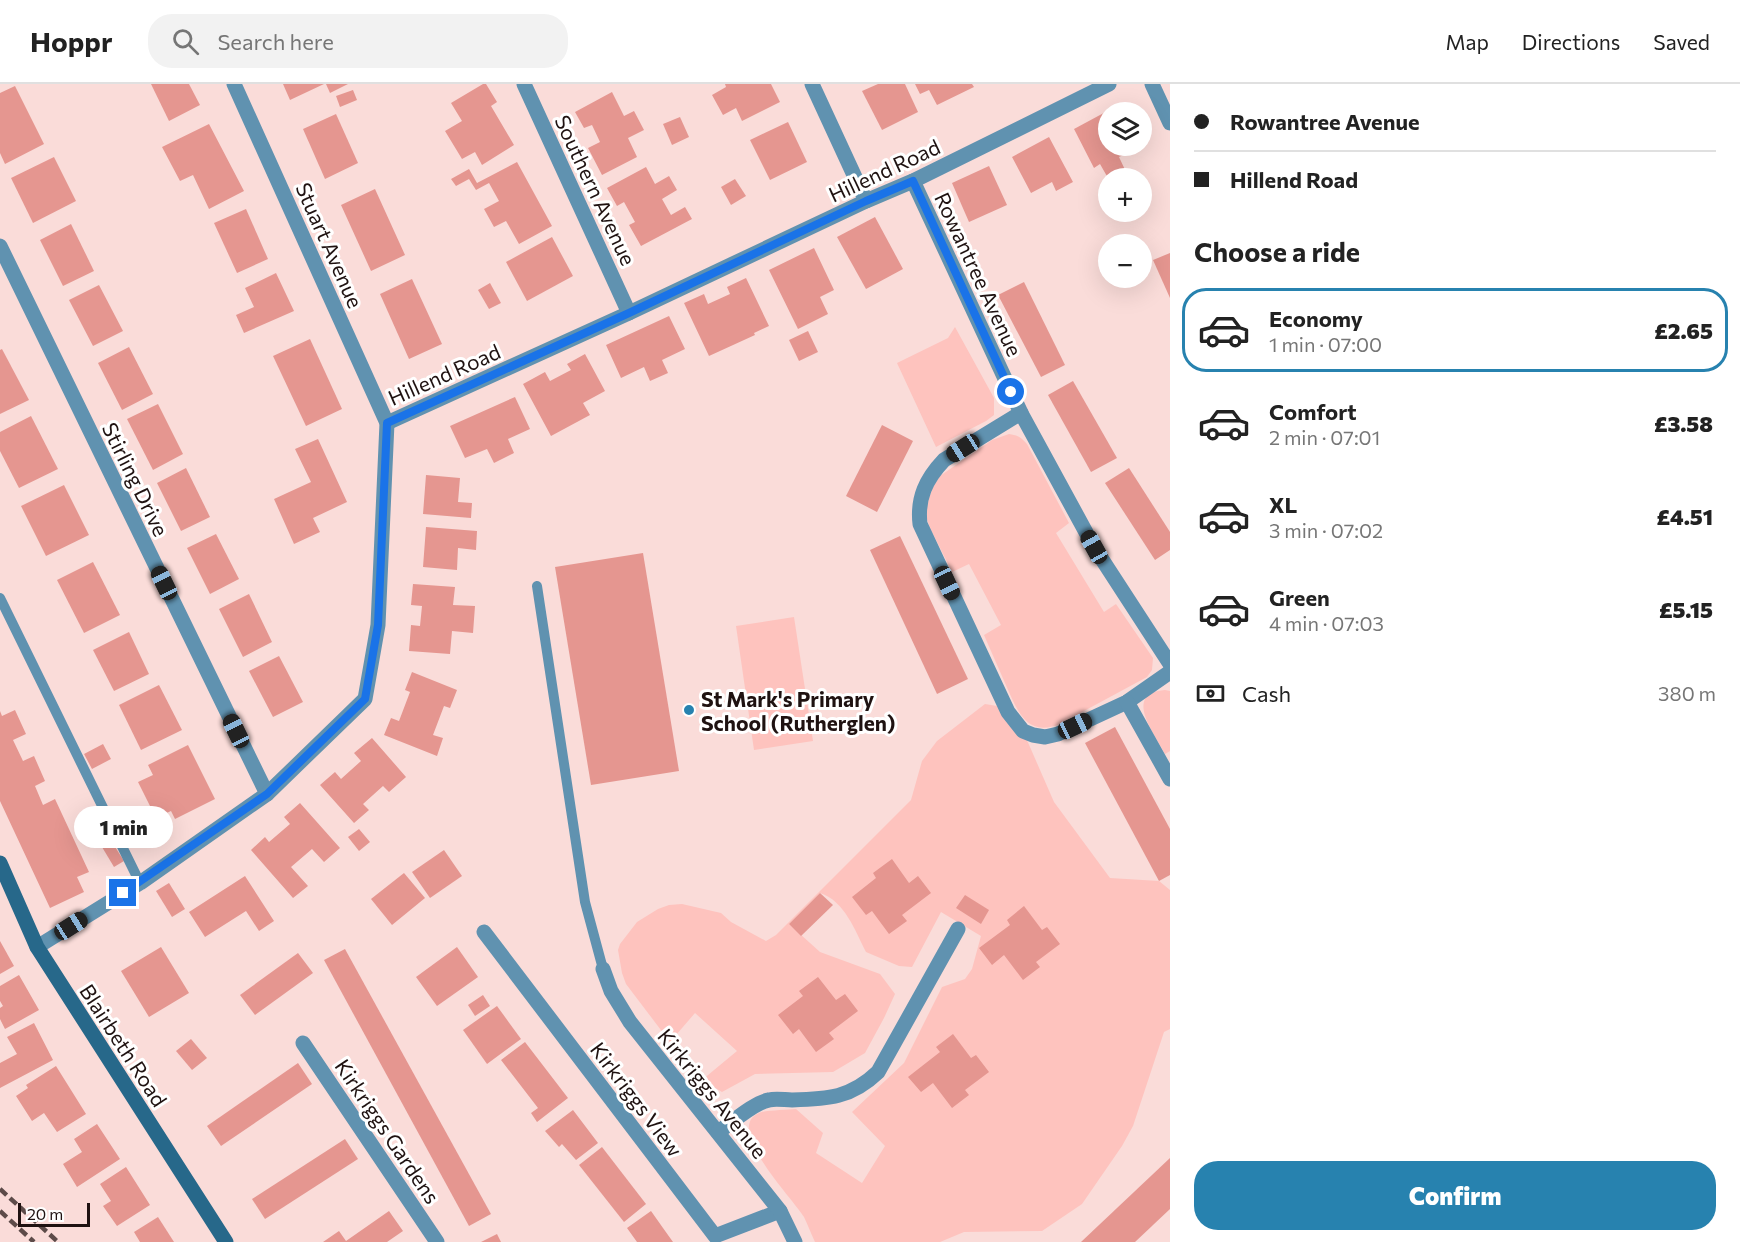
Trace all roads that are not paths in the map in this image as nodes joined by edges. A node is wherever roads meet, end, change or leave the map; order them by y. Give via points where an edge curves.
1 (234, 84) edge
2 (524, 84) edge
3 (812, 84) edge
4 (1109, 84) edge
5 (1152, 84) edge
6 (1170, 123) edge
7 (913, 181) junction
8 (866, 201) junction
9 (0, 246) edge
10 (629, 313) junction
11 (1020, 413) junction
12 (387, 423) junction
13 (537, 586) dead end
14 (0, 598) edge
15 (1170, 664) edge
16 (1170, 672) edge
17 (1127, 702) junction
18 (1170, 779) edge
19 (267, 794) junction
20 (0, 863) edge
21 (140, 883) junction
22 (958, 929) dead end
23 (484, 932) dead end
24 (37, 947) junction
25 (603, 969) joint
26 (303, 1043) dead end
27 (718, 1132) junction
28 (780, 1211) junction
29 (712, 1239) edge
30 (226, 1242) edge
31 (437, 1242) edge
32 (795, 1242) edge

1 - 12 street, Stuart Avenue
2 - 10 street, Southern Avenue
3 - 8 street
4 - 7 street, Hillend Road
5 - 6 street
7 - 8 street, Hillend Road
7 - 11 street, Rowantree Avenue
8 - 10 street, Hillend Road
9 - 19 street, Stirling Drive
10 - 12 street, Hillend Road
11 - 15 street, Rowantree Avenue via 1094,547
11 - 17 street via 936,468 922,492 920,524 1008,712 1023,730 1045,737 1058,734
12 - 19 street, Hillend Road via 378,625 365,699
13 - 25 lane via 585,902
14 - 21 lane
16 - 17 street
17 - 18 street
19 - 21 street, Hillend Road
20 - 24 main road, Blairbeth Road
21 - 24 street, Hillend Road
22 - 27 street via 878,1072 867,1083 838,1097 768,1100
23 - 29 street, Kirkriggs View
24 - 30 main road, Blairbeth Road
25 - 27 street, Kirkriggs Avenue via 630,1022
26 - 31 street, Kirkriggs Gardens
27 - 28 street, Kirkriggs Avenue
28 - 29 street, Kirkriggs View
28 - 32 street, Kirkriggs Avenue

